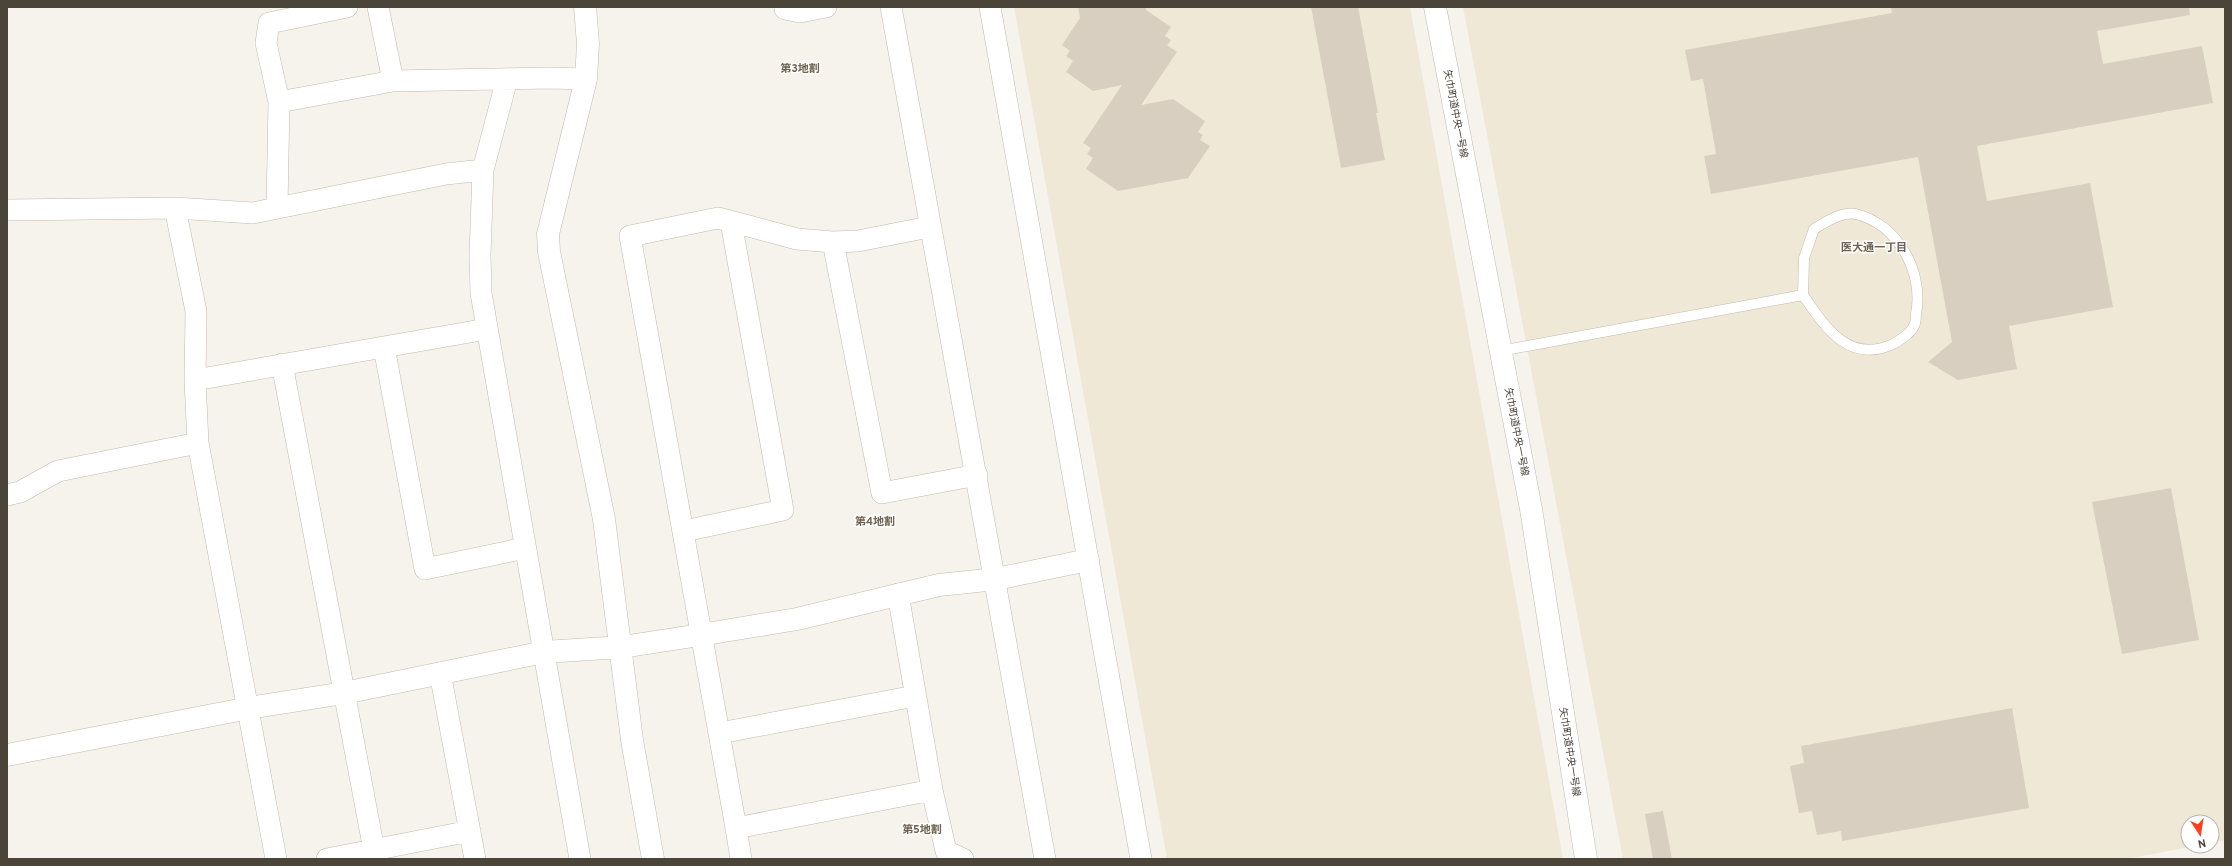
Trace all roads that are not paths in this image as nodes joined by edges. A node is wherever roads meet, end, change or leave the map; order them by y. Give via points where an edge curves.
1 (347, 7) edge
2 (378, 7) edge
3 (585, 7) edge
4 (785, 7) edge
5 (826, 7) edge
6 (891, 7) edge
7 (990, 7) edge
8 (1435, 7) edge
9 (507, 79) junction
10 (586, 79) junction
11 (393, 81) junction
12 (279, 102) junction
13 (483, 170) junction
14 (277, 207) junction
15 (175, 208) junction
16 (7, 210) edge
17 (731, 222) junction
18 (929, 227) junction
19 (832, 242) junction
20 (1804, 295) junction
21 (487, 329) junction
22 (384, 347) junction
23 (1500, 351) junction
24 (282, 364) junction
25 (194, 380) junction
26 (198, 443) junction
27 (977, 476) junction
28 (7, 495) edge
29 (684, 531) junction
30 (525, 548) junction
31 (1088, 560) junction
32 (996, 579) junction
33 (898, 594) junction
34 (700, 635) junction
35 (622, 647) junction
36 (544, 652) junction
37 (440, 673) junction
38 (344, 692) junction
39 (915, 696) junction
40 (249, 708) junction
41 (720, 733) junction
42 (7, 755) edge
43 (932, 790) junction
44 (736, 828) junction
45 (470, 831) junction
46 (374, 850) junction
47 (276, 859) edge
48 (327, 859) edge
49 (475, 859) edge
50 (580, 859) edge
51 (653, 859) edge
52 (741, 859) edge
53 (963, 859) edge
54 (1045, 859) edge
55 (1141, 859) edge
56 (1586, 859) edge

1 - 12 street via 269,23 266,43
2 - 11 street
3 - 10 street via 588,44
4 - 5 street via 800,12
6 - 18 street
7 - 31 street
8 - 23 street, 矢巾町道中央一号線
9 - 10 street
9 - 11 street
9 - 13 street
10 - 35 street via 548,234 549,252 604,519
11 - 12 street
12 - 14 street
13 - 14 street via 446,174
13 - 21 street via 480,256 481,293
14 - 15 street via 253,213
15 - 16 street
15 - 25 street via 196,311
17 - 19 street via 797,239
17 - 29 street via 783,510
17 - 29 street via 718,218 630,236
18 - 19 street via 858,241
18 - 27 street
19 - 27 street via 882,493
20 - 20 lane via 1804,258 1814,228 1836,216 1855,214 1880,224 1901,245 1915,271 1919,299 1914,326 1896,342 1878,350 1852,348 1847,345 1817,316
20 - 23 lane
21 - 22 street
21 - 30 street
22 - 24 street
22 - 30 street via 425,569
23 - 56 street, 矢巾町道中央一号線 via 1531,509
24 - 25 street
24 - 38 street
25 - 26 street
26 - 28 street via 58,471 20,492
26 - 40 street
27 - 32 street
29 - 34 street
30 - 36 street
31 - 32 street
31 - 55 street
32 - 33 street via 939,585
32 - 54 street
33 - 34 street via 797,619
33 - 39 street
34 - 35 street
34 - 41 street
35 - 36 street
35 - 51 street via 632,740
36 - 37 street
36 - 50 street
37 - 38 street
37 - 45 street
38 - 40 street
38 - 46 street
39 - 41 street
39 - 43 street
40 - 42 street
40 - 47 street
41 - 44 street
43 - 44 street
43 - 53 street via 946,851
44 - 52 street
45 - 46 street
45 - 49 street
46 - 48 street

